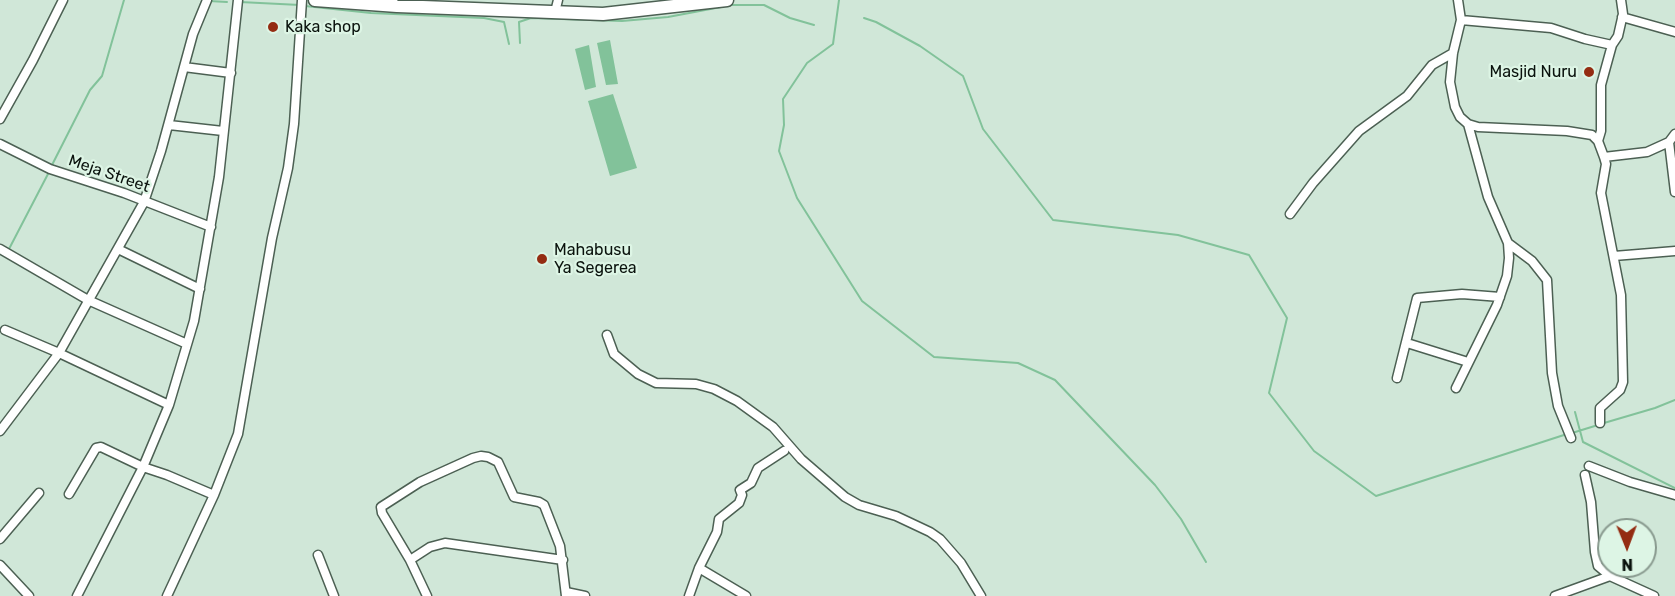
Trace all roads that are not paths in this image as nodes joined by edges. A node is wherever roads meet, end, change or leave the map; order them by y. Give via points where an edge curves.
1 (63, 0) edge
2 (207, 0) edge
3 (238, 0) edge
4 (302, 0) edge
5 (315, 0) edge
6 (727, 0) edge
7 (1458, 0) edge
8 (1621, 0) edge
9 (557, 6) edge
10 (1622, 17) junction
11 (1461, 20) junction
12 (1675, 32) edge
13 (1612, 45) junction
14 (1453, 53) junction
15 (184, 67) junction
16 (231, 72) junction
17 (0, 119) edge
18 (1468, 124) junction
19 (169, 125) junction
20 (224, 131) junction
21 (1675, 134) edge
22 (1598, 141) junction
23 (1669, 142) junction
24 (0, 144) edge
25 (1604, 157) junction
26 (1675, 192) edge
27 (144, 202) junction
28 (1290, 214) dead end
29 (211, 227) junction
30 (1508, 243) junction
31 (0, 249) edge
32 (118, 249) junction
33 (1675, 251) edge
34 (1614, 256) junction
35 (200, 289) junction
36 (1500, 297) junction
37 (88, 300) junction
38 (5, 330) dead end
39 (607, 335) dead end
40 (1407, 343) junction
41 (187, 344) junction
42 (59, 353) junction
43 (1468, 362) junction
44 (1397, 378) dead end
45 (1456, 388) dead end
46 (170, 405) junction
47 (1600, 423) dead end
48 (0, 431) edge
49 (1571, 438) dead end
50 (784, 451) dead end
51 (1589, 466) dead end
52 (143, 467) junction
53 (1585, 475) dead end
54 (39, 493) dead end
55 (69, 494) dead end
56 (214, 495) junction
57 (1675, 495) edge
58 (0, 539) edge
59 (318, 555) dead end
60 (410, 560) junction
61 (562, 560) junction
62 (1597, 562) edge
63 (0, 565) edge
64 (699, 568) junction
65 (1604, 578) edge
66 (1614, 578) edge
67 (566, 594) edge
68 (29, 596) edge
69 (77, 596) edge
70 (167, 596) edge
71 (334, 596) edge
72 (427, 596) edge
73 (585, 596) edge
74 (689, 596) edge
75 (746, 596) edge
76 (981, 596) edge
77 (1555, 596) edge
78 (1654, 596) edge

1 - 17 street
2 - 15 street
3 - 16 street
4 - 56 street via 294,124 286,178 238,434
5 - 9 main road via 397,6
6 - 9 main road via 610,14
7 - 11 street
8 - 10 street
10 - 12 street
10 - 13 street via 1618,38
11 - 13 street via 1551,28
11 - 14 street
13 - 22 street via 1601,85
14 - 18 street via 1451,92 1457,113
14 - 28 street via 1431,65 1407,96 1359,131
15 - 16 street
15 - 19 street
16 - 20 street
18 - 22 street via 1567,131 1592,135
18 - 30 street via 1488,197
19 - 20 street
19 - 27 street
20 - 29 street
21 - 23 street
22 - 25 street
23 - 25 street via 1647,152
23 - 26 street
24 - 27 street, Meja Street via 50,169
25 - 34 street via 1601,193
27 - 29 street, Meja Street
27 - 32 street
29 - 35 street
30 - 36 street via 1509,264
30 - 49 street via 1532,261 1547,280 1552,373 1558,406
31 - 37 street
32 - 35 street
32 - 37 street
33 - 34 street
34 - 47 street via 1622,307 1623,382 1620,390 1600,408
35 - 41 street
36 - 40 street via 1418,297
36 - 43 street
37 - 41 street
37 - 42 street
38 - 42 street
39 - 76 street via 614,354 638,374 656,383 696,384 737,401 773,426 801,459 845,497 930,532 961,563
40 - 43 street
40 - 44 street
41 - 46 street
42 - 46 street
42 - 48 street
43 - 45 street
46 - 52 street
50 - 64 street via 758,468 751,483 740,490 739,503 719,519 717,532
51 - 57 street
52 - 55 street via 98,447
52 - 56 street
52 - 69 street
53 - 62 street
54 - 58 street
56 - 70 street
59 - 71 street
60 - 61 street via 445,543
60 - 61 street via 382,513 382,505 420,482 481,456 498,462 514,497 544,505
60 - 72 street
61 - 67 street
63 - 68 street
64 - 74 street
64 - 75 street
65 - 77 street
66 - 78 street
67 - 73 street

